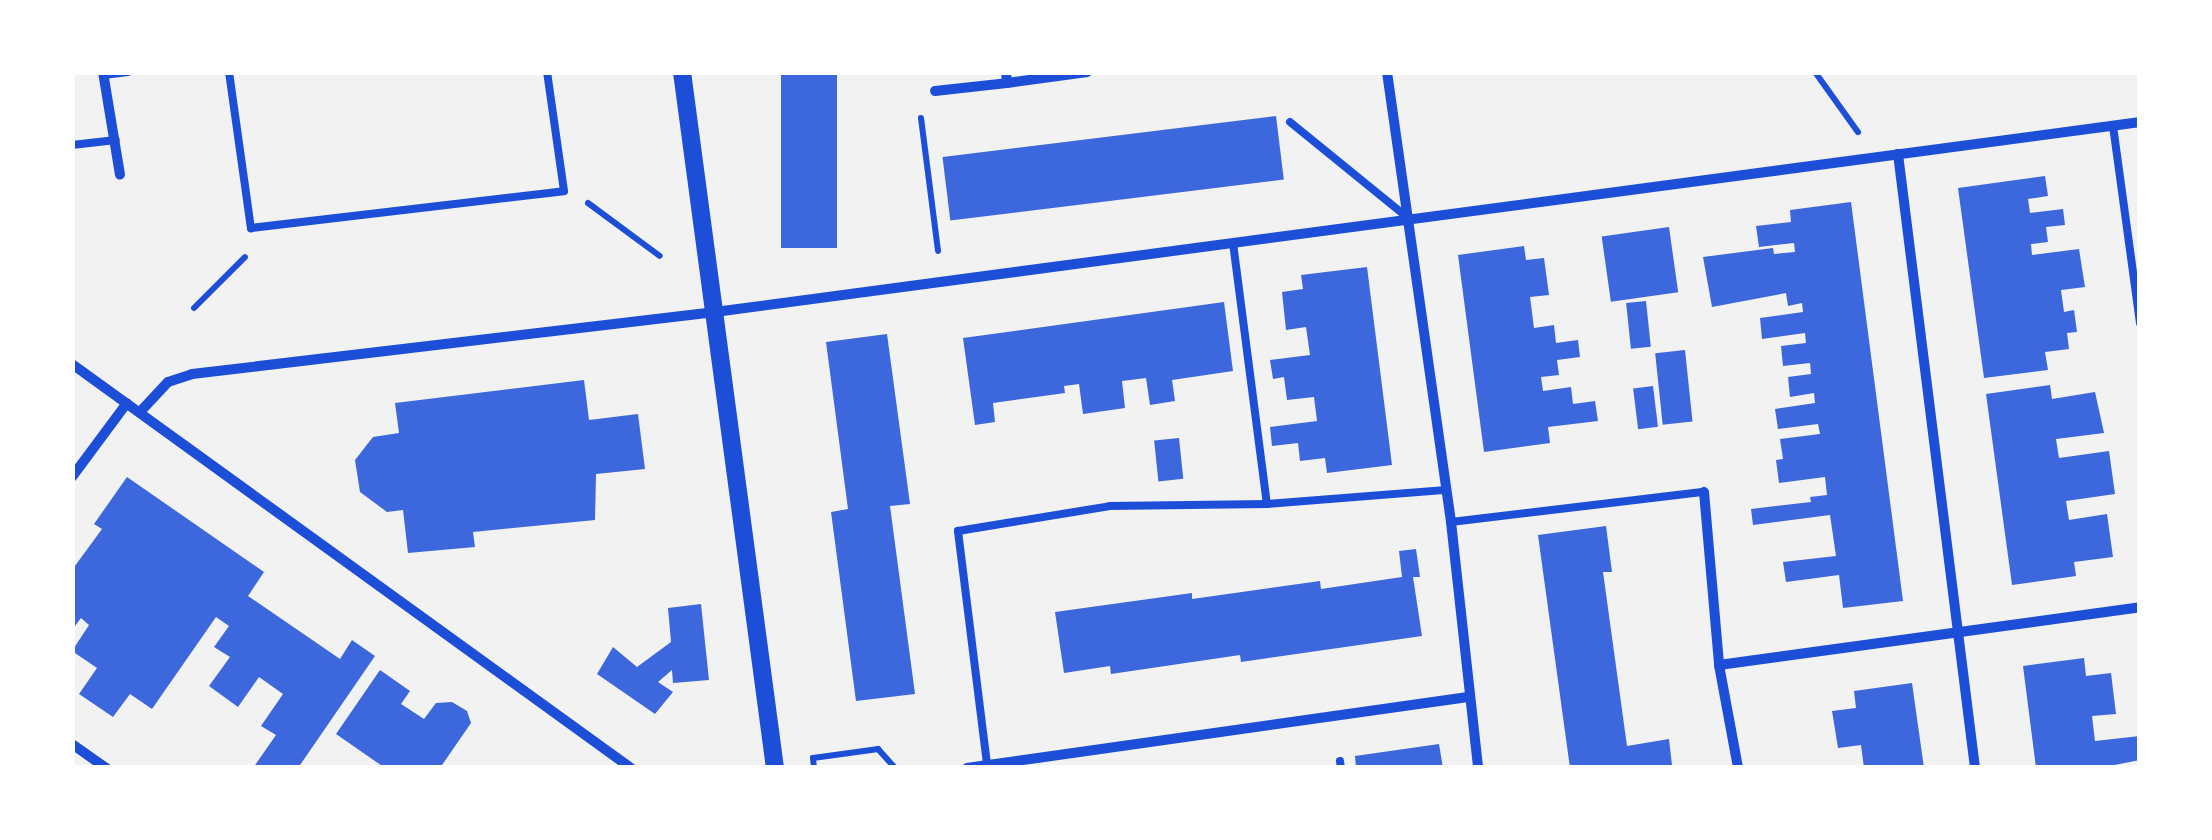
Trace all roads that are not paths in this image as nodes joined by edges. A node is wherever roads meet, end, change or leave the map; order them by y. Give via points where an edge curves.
1 (128, 72) edge
2 (230, 72) edge
3 (547, 72) edge
4 (682, 72) edge
5 (1087, 72) edge
6 (1387, 72) edge
7 (103, 74) edge
8 (1006, 78) edge
9 (935, 91) dead end
10 (1290, 122) dead end
11 (2140, 122) edge
12 (2113, 126) junction
13 (116, 140) junction
14 (72, 144) edge
15 (1898, 154) junction
16 (120, 175) dead end
17 (1409, 218) junction
18 (1233, 243) junction
19 (714, 312) junction
20 (2140, 324) edge
21 (72, 364) edge
22 (127, 403) junction
23 (140, 412) junction
24 (72, 478) edge
25 (1446, 490) junction
26 (1704, 492) joint
27 (1268, 504) junction
28 (1451, 522) junction
29 (2140, 607) edge
30 (1958, 633) junction
31 (1719, 664) junction
32 (1468, 697) junction
33 (72, 744) edge
34 (987, 764) junction
35 (1021, 764) edge
36 (106, 768) edge
37 (631, 768) edge
38 (775, 768) edge
39 (967, 768) edge
40 (1478, 768) edge
41 (1738, 768) edge
42 (1975, 768) edge

1 - 7 lane
2 - 3 lane via 250,228 564,191
4 - 19 street
5 - 8 street
6 - 17 street
7 - 13 street
8 - 9 street
10 - 17 lane
11 - 12 street
12 - 15 street
12 - 20 lane
13 - 14 lane
13 - 16 street
15 - 17 street
15 - 30 street
17 - 18 street
17 - 25 street
18 - 19 street
18 - 27 lane
19 - 23 street via 192,374 168,382
19 - 38 street
21 - 22 street
22 - 23 street
22 - 24 street
23 - 37 street
25 - 27 lane
25 - 28 street
26 - 28 lane
26 - 31 street
27 - 34 lane via 1110,506 958,531
28 - 32 street
29 - 30 street
30 - 31 street
30 - 42 street
31 - 41 street
32 - 35 street
32 - 40 street
33 - 36 street
34 - 35 street
34 - 39 street

